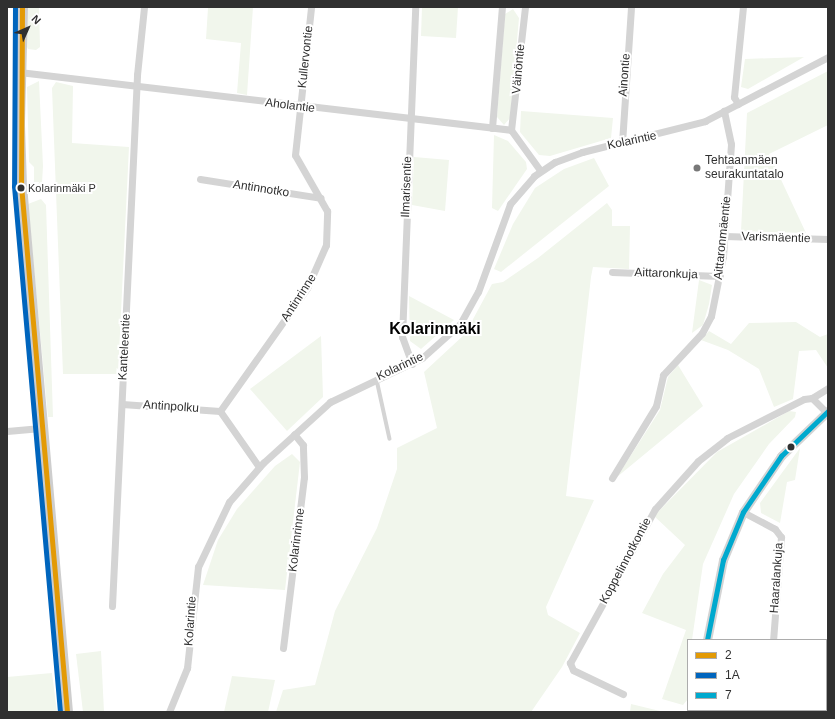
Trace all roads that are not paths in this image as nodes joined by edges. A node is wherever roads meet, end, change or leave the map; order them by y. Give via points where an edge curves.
1 (22, 7) edge
2 (144, 7) edge
3 (311, 7) edge
4 (415, 7) edge
5 (502, 7) edge
6 (525, 7) edge
7 (631, 7) edge
8 (743, 7) edge
9 (828, 57) edge
10 (20, 72) junction
11 (138, 87) junction
12 (738, 104) junction
13 (301, 108) junction
14 (724, 111) junction
15 (409, 118) junction
16 (492, 128) junction
17 (511, 130) junction
18 (622, 143) junction
19 (540, 170) junction
20 (200, 179) dead end
21 (321, 198) junction
22 (725, 236) junction
23 (828, 239) edge
24 (612, 272) dead end
25 (720, 276) junction
26 (412, 364) junction
27 (376, 379) junction
28 (828, 388) edge
29 (812, 398) junction
30 (122, 404) junction
31 (220, 411) junction
32 (827, 412) edge
33 (40, 428) junction
34 (7, 431) edge
35 (294, 434) junction
36 (390, 439) dead end
37 (259, 467) junction
38 (612, 478) dead end
39 (743, 512) junction
40 (112, 606) dead end
41 (707, 639) edge
42 (773, 639) edge
43 (283, 648) dead end
44 (623, 694) dead end
45 (67, 712) edge
46 (169, 712) edge

1 - 10 main road
2 - 11 street, Kanteleentie
3 - 13 street, Kullervontie
4 - 15 street, Ilmarisentie
5 - 16 street, Väinöntie
6 - 17 street, Väinöntie
7 - 18 street, Ainontie
8 - 12 street via 734,97
9 - 12 street, Kolarintie
10 - 11 street, Aholantie
10 - 33 main road via 21,186
11 - 13 street, Aholantie
11 - 30 street, Kanteleentie
12 - 14 street, Kolarintie
13 - 15 street, Aholantie
13 - 21 street, Antinrinne via 295,155
14 - 18 street, Kolarintie via 685,128
14 - 22 street, Aittaronmäentie via 731,144
15 - 16 street, Aholantie
15 - 26 street, Ilmarisentie via 402,337
16 - 17 street, Aholantie
17 - 19 street
18 - 19 street, Kolarintie via 582,152
19 - 26 street, Kolarintie via 510,204 470,309 445,340
20 - 21 street, Antinnotko
21 - 31 street, Antinrinne via 327,211 329,231 316,273
22 - 23 street, Varismäentie
22 - 25 street, Aittaronmäentie
24 - 25 street, Aittaronkuja
25 - 38 street, Aittaronmäentie via 708,322 663,375 656,406
26 - 27 street, Kolarintie
27 - 35 street, Kolarintie via 330,402
27 - 36 lane
28 - 29 street
29 - 32 street
29 - 44 street, Koppelinnotkontie via 791,404 713,448 685,475 646,522 612,592 570,663 573,670
30 - 31 street, Antinpolku
30 - 40 street, Kanteleentie
31 - 37 street
32 - 39 street via 781,456
33 - 34 street
33 - 45 main road
35 - 37 street, Kolarintie
35 - 43 street, Kolarinrinne via 303,445 304,477
37 - 46 street, Kolarintie via 229,502 204,550 194,585 187,668
39 - 41 street via 723,560
39 - 42 street, Haaralankuja via 775,529 781,537

